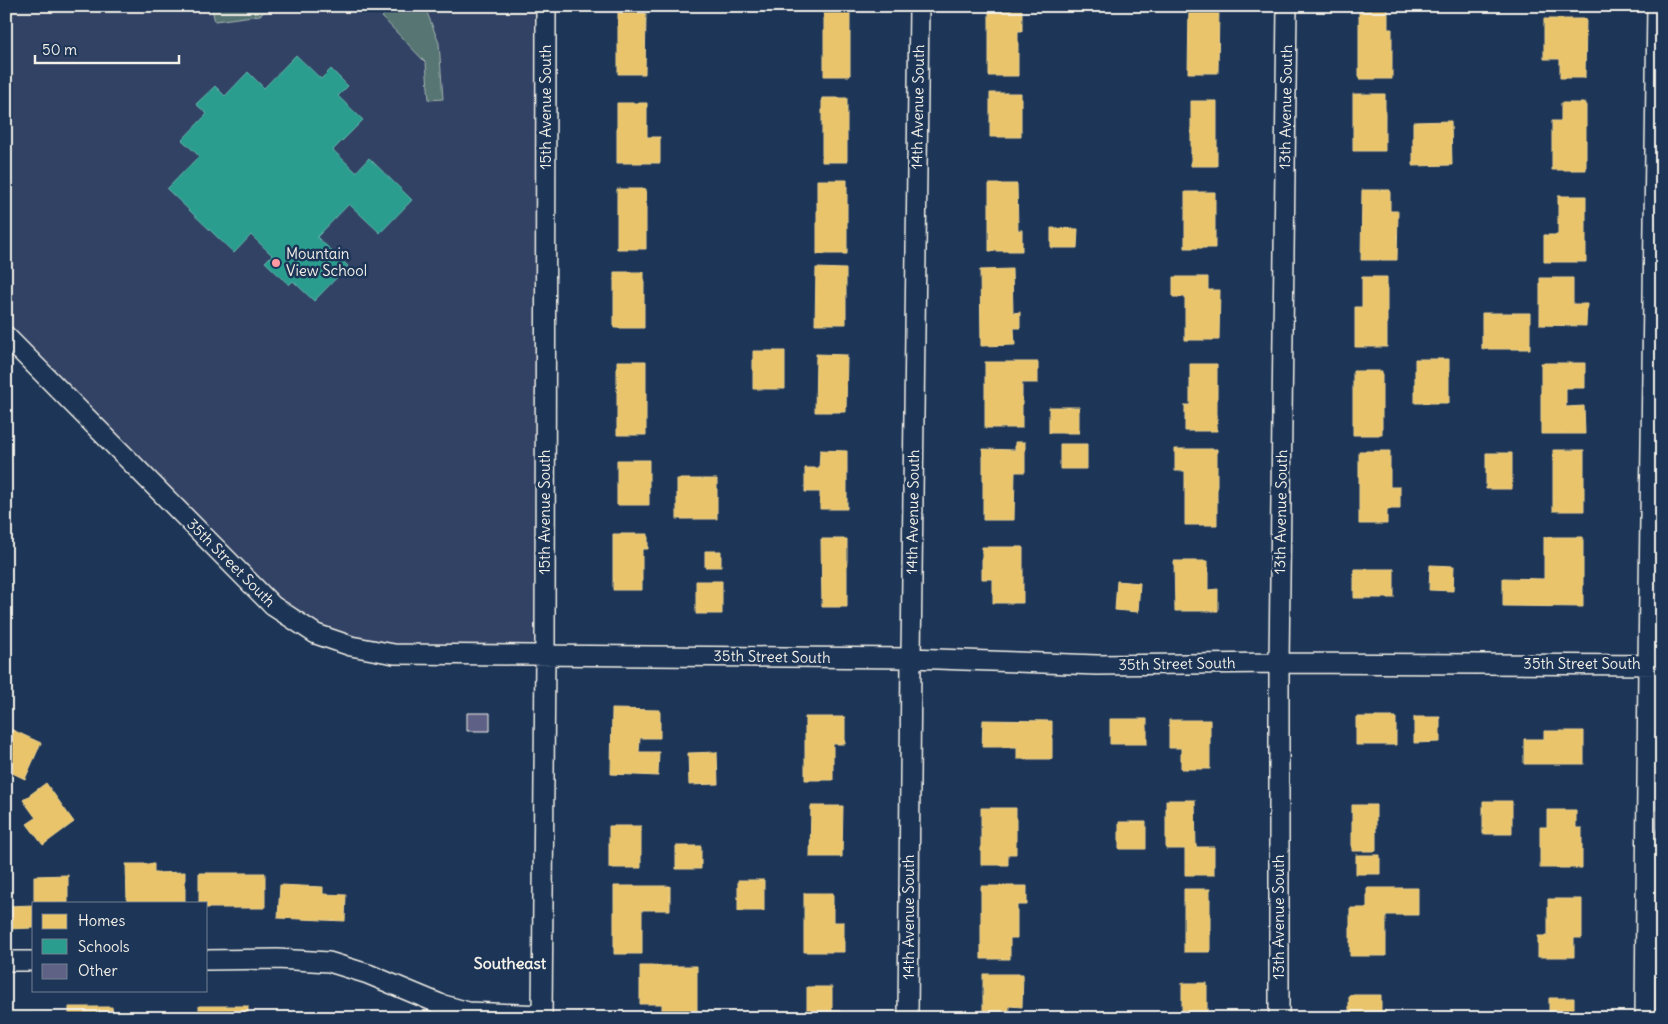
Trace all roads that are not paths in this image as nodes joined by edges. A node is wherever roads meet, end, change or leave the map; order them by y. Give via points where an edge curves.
1 (546, 6) edge
2 (919, 6) edge
3 (1288, 6) edge
4 (1657, 6) edge
5 (9, 345) edge
6 (545, 655) junction
7 (911, 658) junction
8 (1280, 663) junction
9 (1655, 664) edge
10 (208, 960) edge
11 (6, 961) edge
12 (32, 961) edge
13 (542, 1017) edge
14 (908, 1018) edge
15 (1279, 1018) edge
16 (1646, 1018) edge

1 - 6 street, 15th Avenue South
2 - 7 street, 14th Avenue South
3 - 8 street, 13th Avenue South
4 - 9 street
5 - 6 street, 35th Street South via 273,606 316,634 351,646 394,654
6 - 7 street, 35th Street South
6 - 13 street, 15th Avenue South
7 - 8 street, 35th Street South via 1097,665
7 - 14 street, 14th Avenue South
8 - 9 street, 35th Street South
8 - 15 street, 13th Avenue South
9 - 16 street
10 - 13 street via 329,962 468,1012
11 - 12 street

